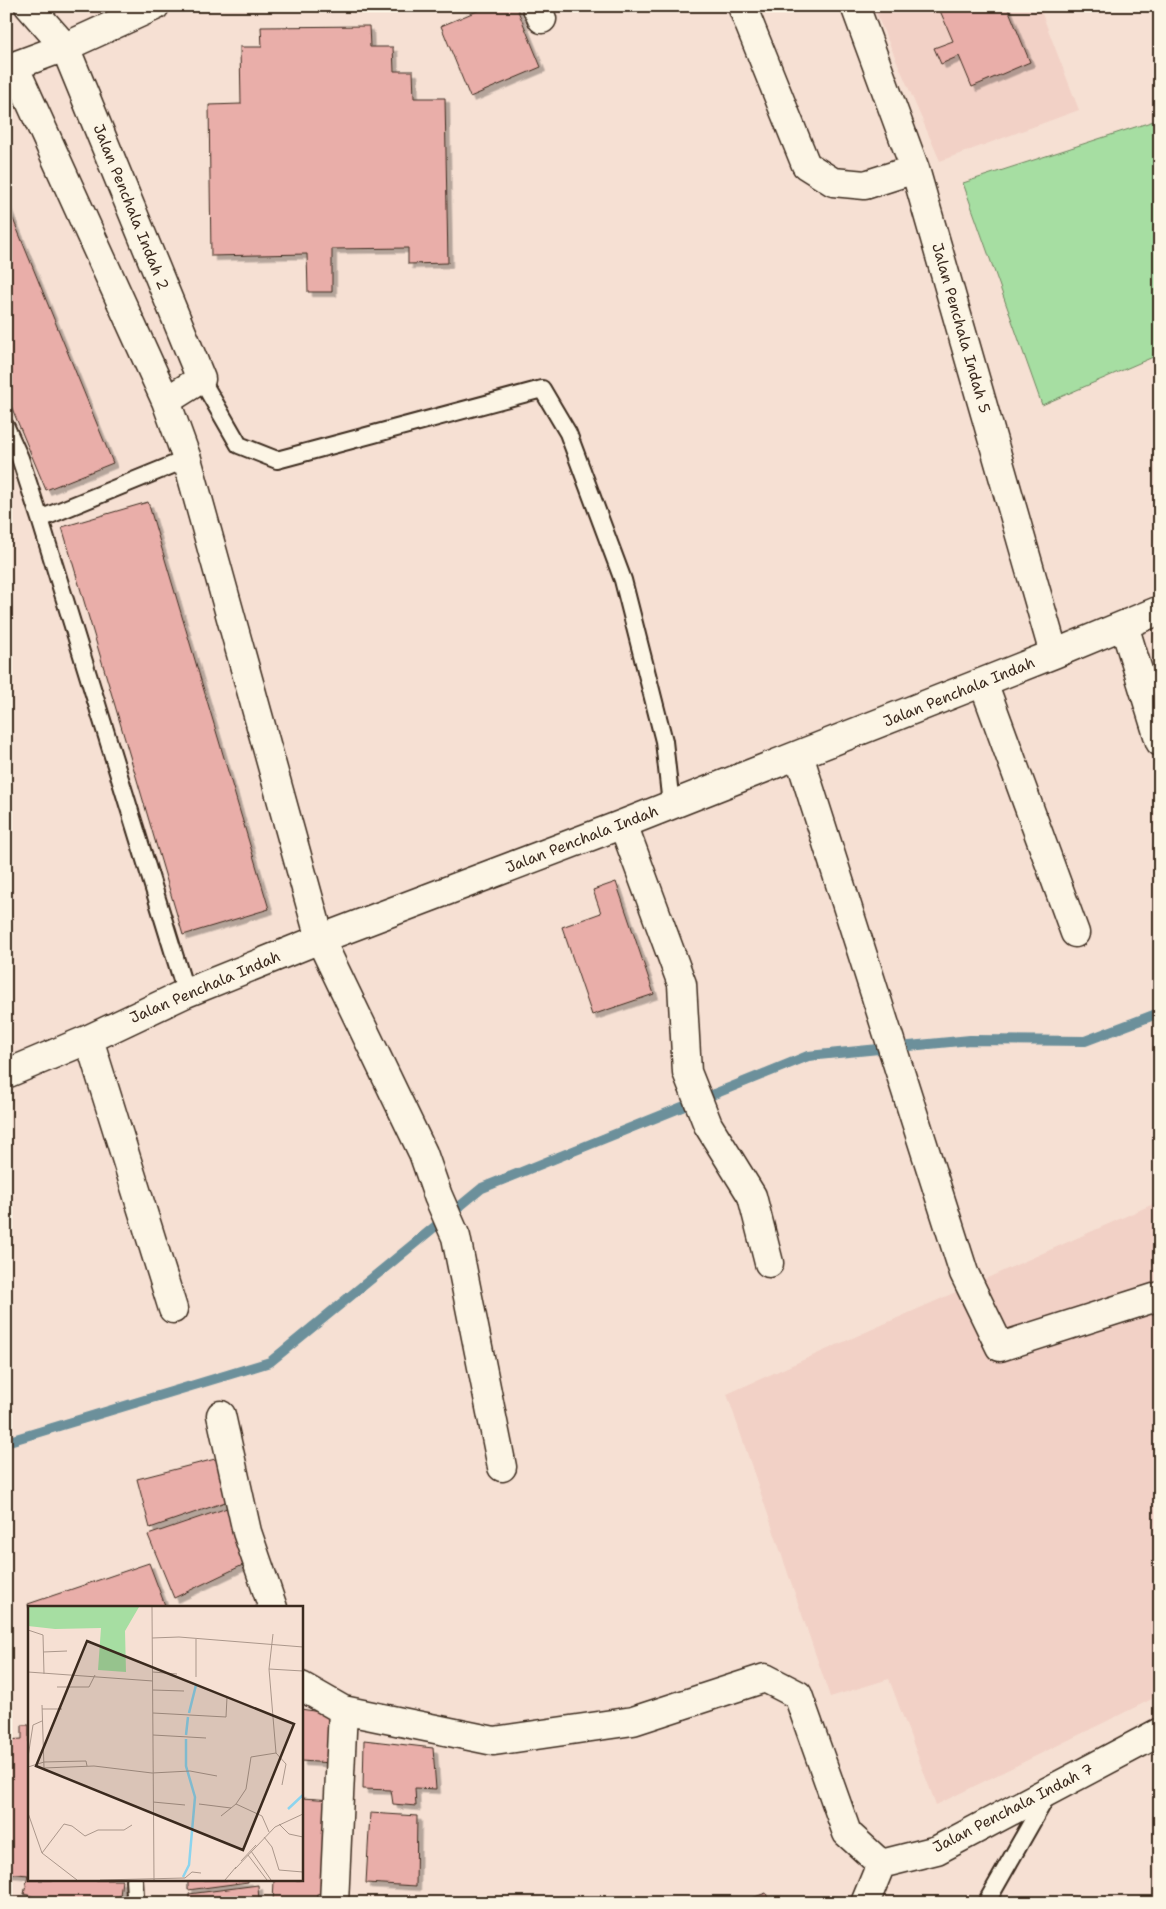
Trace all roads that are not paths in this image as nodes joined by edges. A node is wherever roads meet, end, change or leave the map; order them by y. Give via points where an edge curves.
1 (29, 6) edge
2 (155, 6) edge
3 (742, 6) edge
4 (855, 6) edge
5 (65, 47) junction
6 (10, 68) edge
7 (915, 169) junction
8 (201, 379) junction
9 (166, 401) junction
10 (6, 427) edge
11 (187, 459) junction
12 (40, 519) junction
13 (1160, 610) edge
14 (1124, 625) junction
15 (1054, 654) junction
16 (983, 682) junction
17 (1160, 742) edge
18 (799, 755) junction
19 (671, 805) junction
20 (623, 824) junction
21 (1075, 933) dead end
22 (320, 939) junction
23 (186, 993) junction
24 (89, 1039) junction
25 (6, 1074) edge
26 (769, 1263) dead end
27 (1160, 1296) edge
28 (173, 1309) dead end
29 (220, 1415) dead end
30 (502, 1467) dead end
31 (272, 1606) edge
32 (302, 1687) edge
33 (343, 1710) junction
34 (1160, 1732) edge
35 (1050, 1790) junction
36 (881, 1864) junction
37 (134, 1882) edge
38 (132, 1903) edge
39 (334, 1903) edge
40 (865, 1903) edge
41 (986, 1903) edge

1 - 5 street, Jalan Penchala Indah 2
2 - 5 street
3 - 7 street via 806,165 834,182 865,185
4 - 7 street, Jalan Penchala Indah 5
5 - 6 street
5 - 8 street, Jalan Penchala Indah 2
6 - 9 street
7 - 15 street, Jalan Penchala Indah 5
8 - 9 street
8 - 19 lane via 239,444 277,460 542,389 568,433 622,580 664,741
9 - 11 street
10 - 12 lane
11 - 12 lane
11 - 22 street
12 - 23 lane
13 - 14 street, Jalan Penchala Indah
14 - 15 street, Jalan Penchala Indah
14 - 17 street
15 - 16 street, Jalan Penchala Indah
16 - 18 street, Jalan Penchala Indah
16 - 21 street
18 - 19 street, Jalan Penchala Indah
18 - 27 street via 964,1273 1000,1347
19 - 20 street, Jalan Penchala Indah
20 - 22 street, Jalan Penchala Indah
20 - 26 street via 682,984 687,1072 708,1125 752,1196
22 - 23 street, Jalan Penchala Indah
22 - 30 street via 424,1153 456,1237
23 - 24 street, Jalan Penchala Indah
24 - 25 street, Jalan Penchala Indah
24 - 28 street
29 - 31 street via 247,1532
32 - 33 street
33 - 36 street via 494,1741 633,1721 765,1678 798,1695 847,1833
33 - 39 street
34 - 35 street, Jalan Penchala Indah 7
35 - 36 street, Jalan Penchala Indah 7 via 937,1850
35 - 41 lane
36 - 40 street
37 - 38 lane

